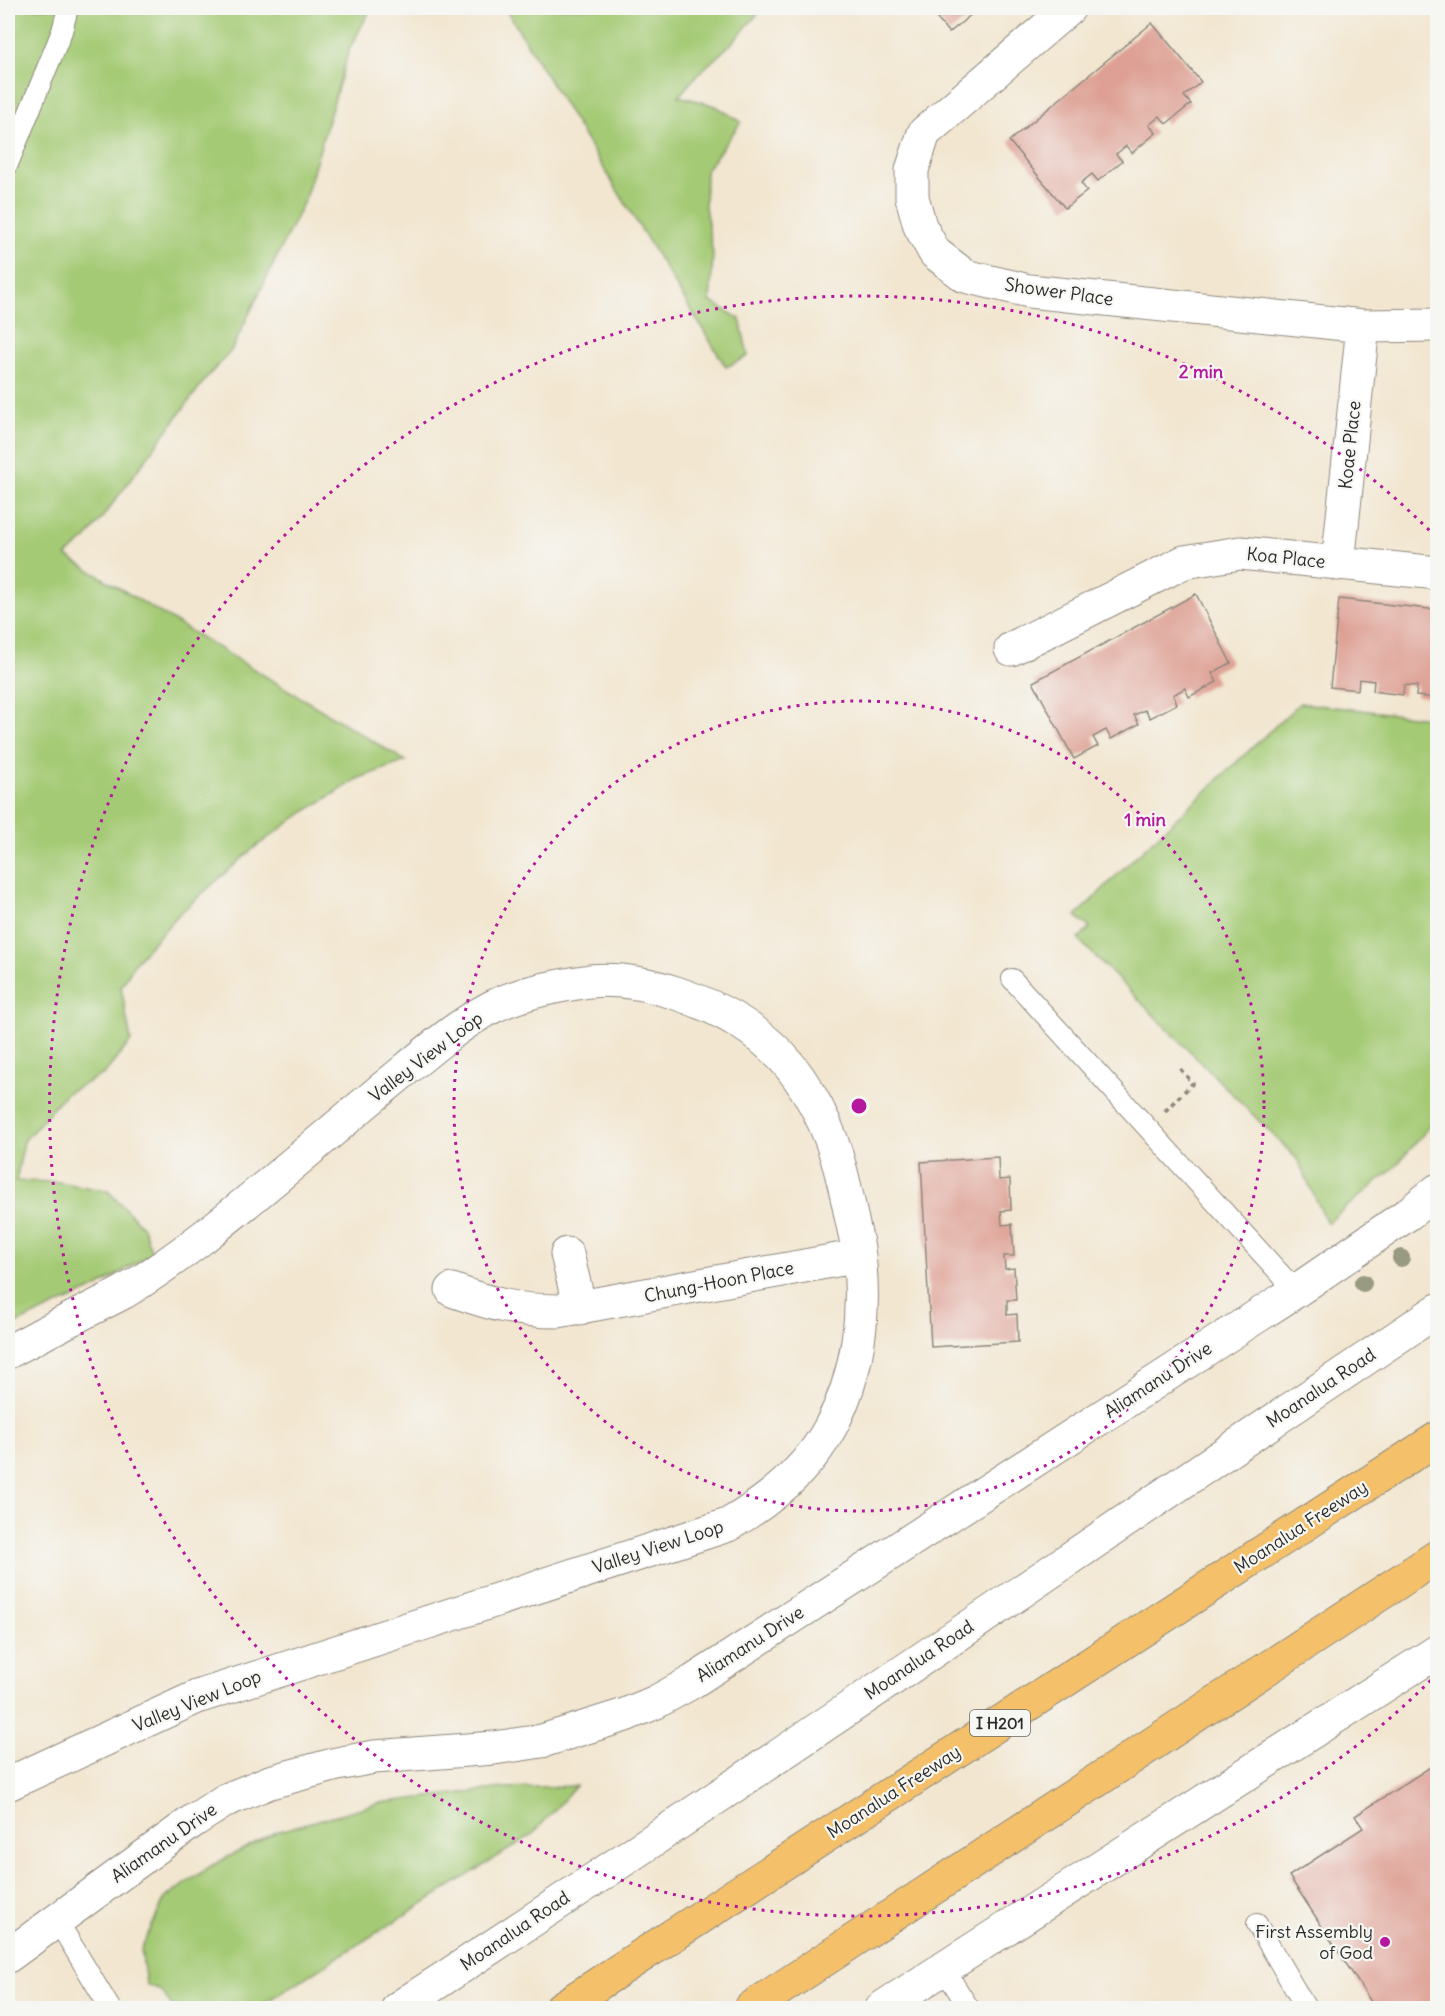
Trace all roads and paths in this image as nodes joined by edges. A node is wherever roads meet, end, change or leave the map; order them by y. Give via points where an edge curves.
1 (68, 8) edge
2 (1069, 8) edge
3 (8, 164) edge
4 (1437, 325) edge
5 (1363, 326) junction
6 (1338, 564) junction
7 (1437, 573) edge
8 (1011, 649) dead end
9 (1012, 979) dead end
10 (1178, 1067) dead end
11 (1168, 1109) dead end
12 (1437, 1190) edge
13 (567, 1254) dead end
14 (859, 1256) junction
15 (452, 1290) dead end
16 (1296, 1290) junction
17 (580, 1308) junction
18 (1437, 1310) edge
19 (8, 1352) edge
20 (1437, 1438) edge
21 (1437, 1556) edge
22 (1437, 1651) edge
23 (8, 1784) edge
24 (57, 1920) junction
25 (1257, 1924) dead end
26 (8, 1956) edge
27 (944, 1969) junction
28 (110, 2008) edge
29 (398, 2008) edge
30 (561, 2008) edge
31 (751, 2008) edge
32 (882, 2008) edge
33 (969, 2008) edge
34 (1306, 2008) edge

1 - 3 lane
2 - 5 street, Shower Place via 924,133 912,170 912,197 920,226 935,253 965,276 1029,291
4 - 5 street, Shower Place
5 - 6 street, Koae Place
6 - 7 street, Koa Place
6 - 8 street, Koa Place via 1240,553 1184,562
9 - 16 lane
10 - 11 path via 1193,1083
12 - 16 street, Aliamanu Drive
13 - 17 street
14 - 17 street, Chung-Hoon Place
14 - 19 street, Valley View Loop via 830,1133 798,1076 766,1042 703,1002 633,982 596,980 525,994 460,1028 201,1238 123,1292
14 - 23 street, Valley View Loop via 858,1341 842,1402 830,1428 808,1458 758,1508 728,1525 197,1696
15 - 17 street, Chung-Hoon Place via 515,1309
16 - 24 street, Aliamanu Drive via 656,1702 542,1741 374,1757 270,1782 226,1800 193,1821
18 - 29 street, Moanalua Road
20 - 30 highway, Moanalua Freeway / I H201
21 - 31 highway
22 - 27 street
24 - 26 street, Aliamanu Drive
24 - 28 lane
25 - 34 lane
27 - 32 street
27 - 33 lane

